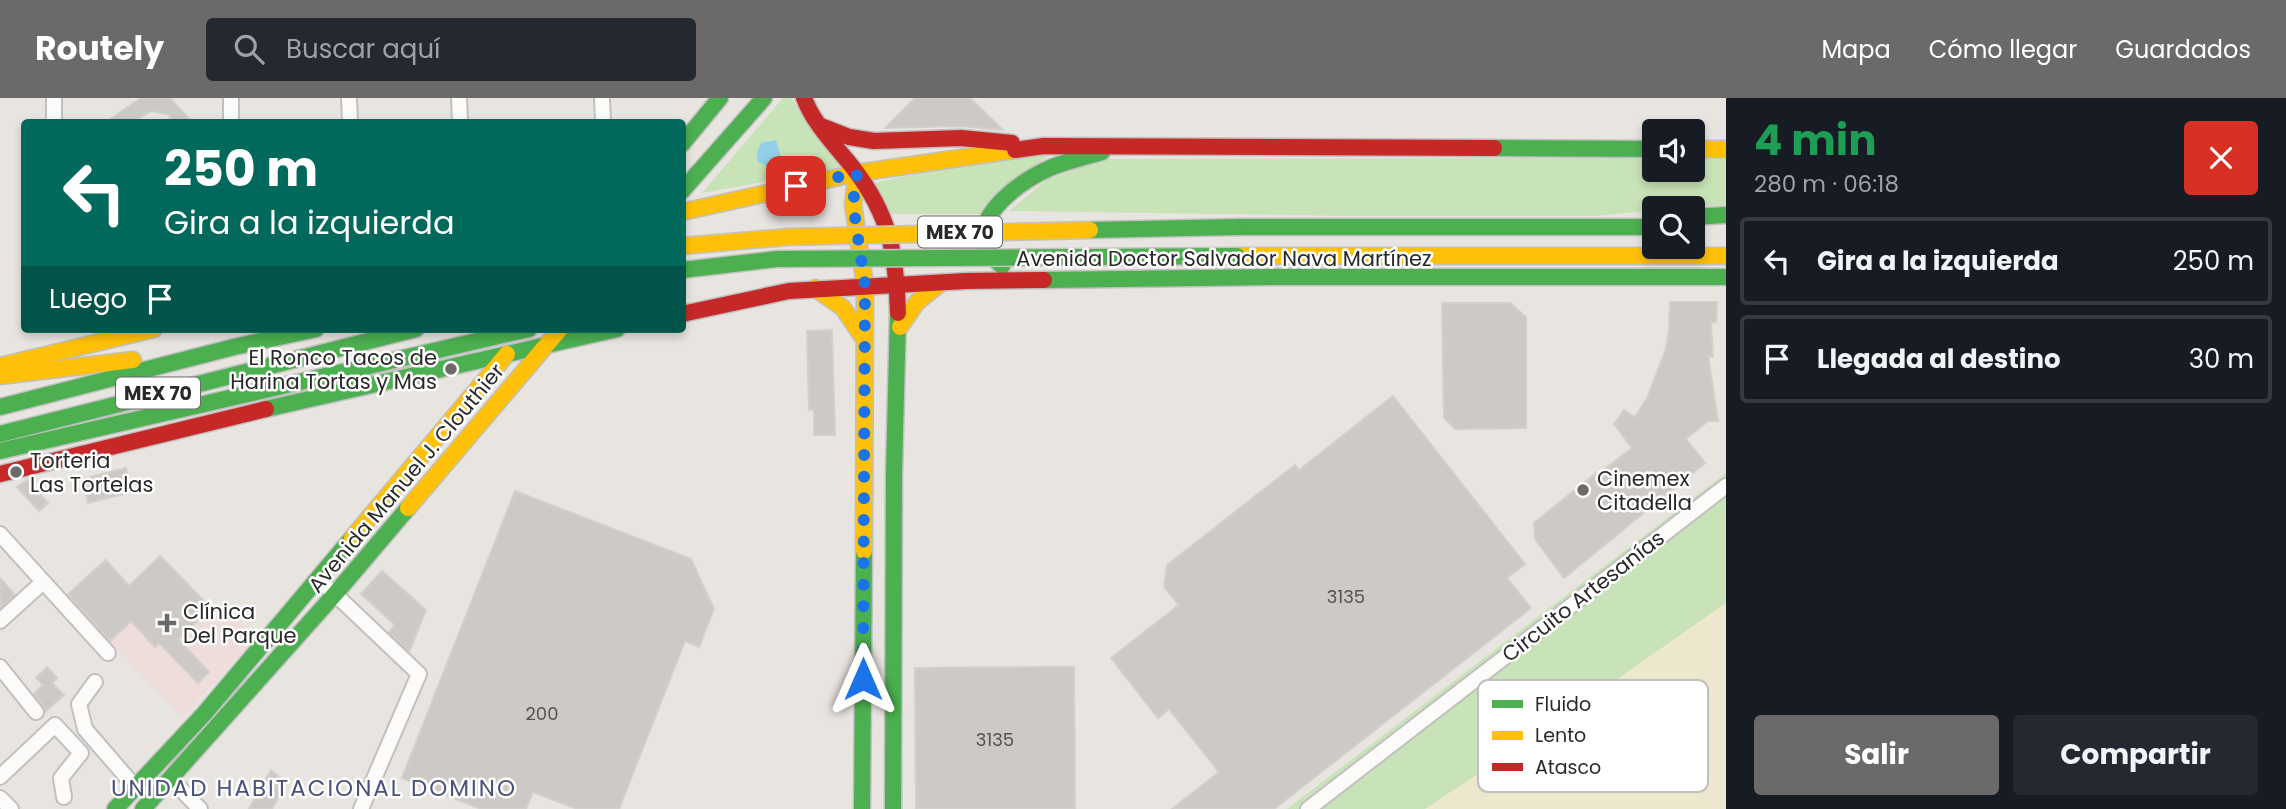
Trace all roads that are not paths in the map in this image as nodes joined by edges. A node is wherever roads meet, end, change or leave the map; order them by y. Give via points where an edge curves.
1 (54, 98) edge
2 (231, 98) edge
3 (349, 98) edge
4 (459, 98) edge
5 (602, 98) edge
6 (720, 98) edge
7 (764, 98) edge
8 (804, 98) edge
9 (54, 119) edge
10 (231, 119) edge
11 (350, 119) edge
12 (460, 119) edge
13 (603, 119) edge
14 (821, 126) junction
15 (686, 139) edge
16 (1044, 146) junction
17 (1120, 147) junction
18 (1642, 149) edge
19 (1705, 149) edge
20 (1726, 149) edge
21 (857, 173) junction
22 (686, 186) edge
23 (686, 211) edge
24 (1726, 215) edge
25 (1705, 216) edge
26 (1642, 226) edge
27 (1705, 227) edge
28 (1726, 227) edge
29 (686, 246) edge
30 (1642, 256) edge
31 (1705, 256) edge
32 (1726, 256) edge
33 (1679, 259) edge
34 (1726, 267) edge
35 (686, 270) edge
36 (1726, 277) edge
37 (1083, 280) junction
38 (942, 282) junction
39 (897, 284) junction
40 (865, 285) junction
41 (815, 288) junction
42 (686, 313) edge
43 (899, 328) junction
44 (137, 333) edge
45 (298, 333) edge
46 (399, 333) edge
47 (472, 333) edge
48 (510, 333) edge
49 (524, 333) edge
50 (557, 333) edge
51 (600, 333) edge
52 (864, 340) junction
53 (547, 345) junction
54 (234, 347) junction
55 (420, 353) junction
56 (505, 355) junction
57 (0, 366) edge
58 (0, 376) edge
59 (0, 407) edge
60 (183, 408) junction
61 (219, 420) junction
62 (0, 433) edge
63 (63, 435) junction
64 (0, 452) edge
65 (895, 454) junction
66 (23, 468) junction
67 (0, 474) edge
68 (863, 486) junction
69 (1726, 486) edge
70 (0, 534) edge
71 (318, 578) junction
72 (43, 582) junction
73 (335, 594) junction
74 (0, 621) edge
75 (108, 653) dead end
76 (0, 667) edge
77 (95, 682) dead end
78 (36, 712) dead end
79 (0, 777) edge
80 (171, 779) junction
81 (135, 787) junction
82 (64, 797) dead end
83 (0, 798) edge
84 (10, 809) edge
85 (115, 809) edge
86 (143, 809) edge
87 (200, 809) edge
88 (361, 809) edge
89 (862, 809) edge
90 (893, 809) edge
91 (1308, 809) edge

1 - 9 street
2 - 10 street
3 - 11 street
4 - 12 street
5 - 13 street
6 - 15 main road
7 - 22 main road
8 - 14 main road
14 - 16 main road via 874,141 961,138
14 - 21 main road
16 - 17 main road
16 - 21 main road
17 - 18 main road
17 - 37 main road via 1048,168 1005,195 984,226 988,252 1003,266
19 - 20 main road
21 - 23 main road
21 - 39 main road via 881,209
21 - 40 main road via 853,204
24 - 25 main road
26 - 29 main road, Avenida Doctor Salvador Nava Martínez / MEX 70, bridge via 1238,227 788,236
27 - 28 main road
30 - 35 main road, Avenida Doctor Salvador Nava Martínez / MEX 70, bridge via 777,260
31 - 32 main road, Avenida Doctor Salvador Nava Martínez / MEX 70
33 - 34 main road
36 - 37 main road, Avenida Doctor Salvador Nava Martínez
37 - 38 main road, Avenida Doctor Salvador Nava Martínez
38 - 39 main road, Avenida Doctor Salvador Nava Martínez
38 - 43 main road via 921,295
39 - 40 main road, Avenida Doctor Salvador Nava Martínez
39 - 43 main road
40 - 41 main road, Avenida Doctor Salvador Nava Martínez
40 - 52 main road
41 - 42 main road, Avenida Doctor Salvador Nava Martínez
41 - 52 main road via 850,313
43 - 65 main road
44 - 57 main road
45 - 54 main road, MEX 70
46 - 62 main road, MEX 70
47 - 55 main road
48 - 55 main road
49 - 56 main road, Avenida Manuel J. Clouthier
50 - 53 main road, Avenida Manuel J. Clouthier
51 - 53 main road
52 - 68 main road
53 - 56 main road
53 - 73 main road, Avenida Manuel J. Clouthier
54 - 58 main road
54 - 59 main road, MEX 70
55 - 60 main road
56 - 61 main road
56 - 71 main road, Avenida Manuel J. Clouthier
60 - 61 main road
60 - 63 main road
61 - 66 main road
63 - 64 main road
63 - 66 main road
65 - 68 main road via 877,465
65 - 90 main road
66 - 67 main road
68 - 89 main road
69 - 91 street, Circuito Artesanías
70 - 72 street
71 - 73 street
71 - 81 main road, Avenida Manuel J. Clouthier via 204,714
72 - 74 street
72 - 75 street
73 - 80 main road, Avenida Manuel J. Clouthier
73 - 88 street via 419,674
76 - 78 street
77 - 81 street via 79,704 85,729
79 - 82 street via 55,725 81,753 61,778
80 - 86 main road, Avenida Manuel J. Clouthier
80 - 87 street
81 - 85 main road, Avenida Manuel J. Clouthier
83 - 84 street

